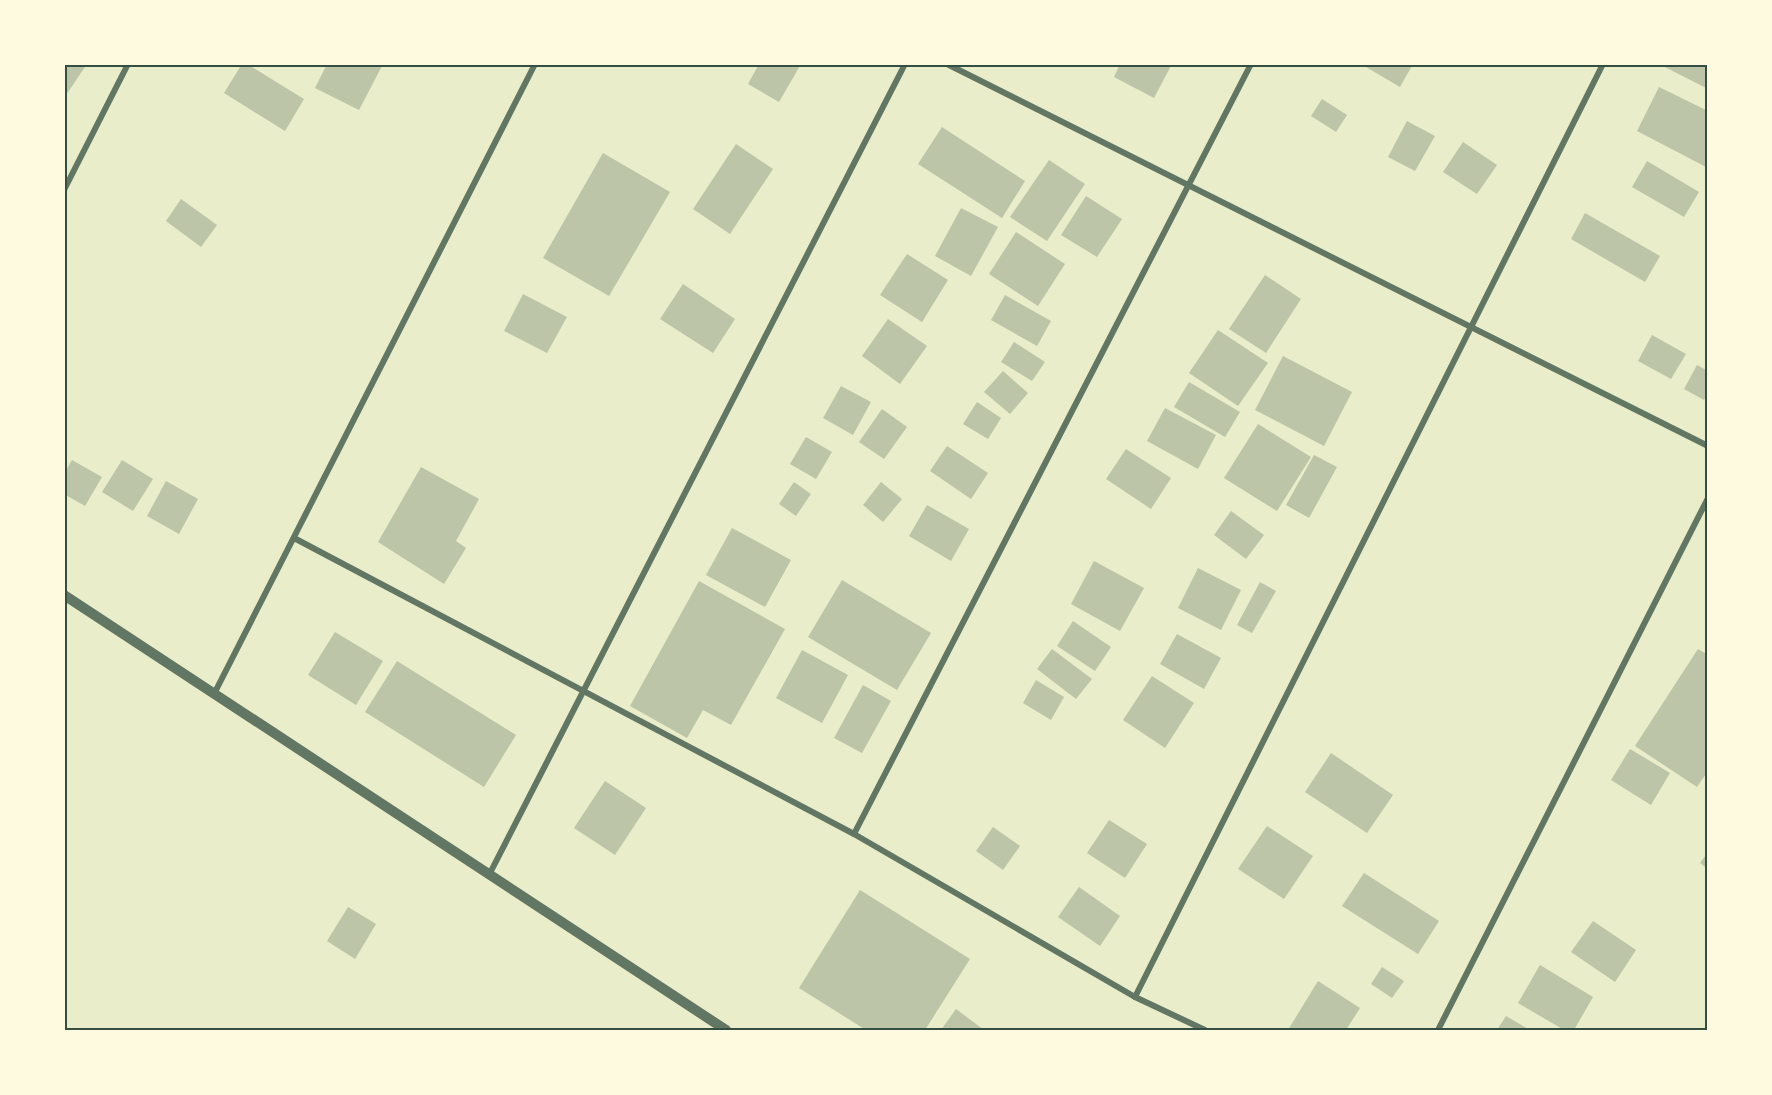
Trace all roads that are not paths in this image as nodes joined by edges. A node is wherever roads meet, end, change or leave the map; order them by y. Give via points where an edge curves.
1 (128, 64) edge
2 (535, 64) edge
3 (905, 64) edge
4 (947, 64) edge
5 (1251, 64) edge
6 (1603, 64) edge
7 (1189, 186) junction
8 (64, 190) edge
9 (1471, 328) junction
10 (1707, 446) edge
11 (1707, 498) edge
12 (294, 538) junction
13 (64, 595) edge
14 (584, 692) junction
15 (214, 694) junction
16 (854, 834) junction
17 (489, 875) junction
18 (1135, 997) junction
19 (726, 1030) edge
20 (1205, 1030) edge
21 (1438, 1030) edge

1 - 8 street
2 - 12 street
3 - 14 street
4 - 7 street
5 - 7 street
6 - 9 street
7 - 9 street
7 - 16 street
9 - 10 street
9 - 18 street
11 - 21 street
12 - 14 street
12 - 15 street
13 - 15 street
14 - 16 street
14 - 17 street
15 - 17 street
16 - 18 street
17 - 19 street
18 - 20 street

